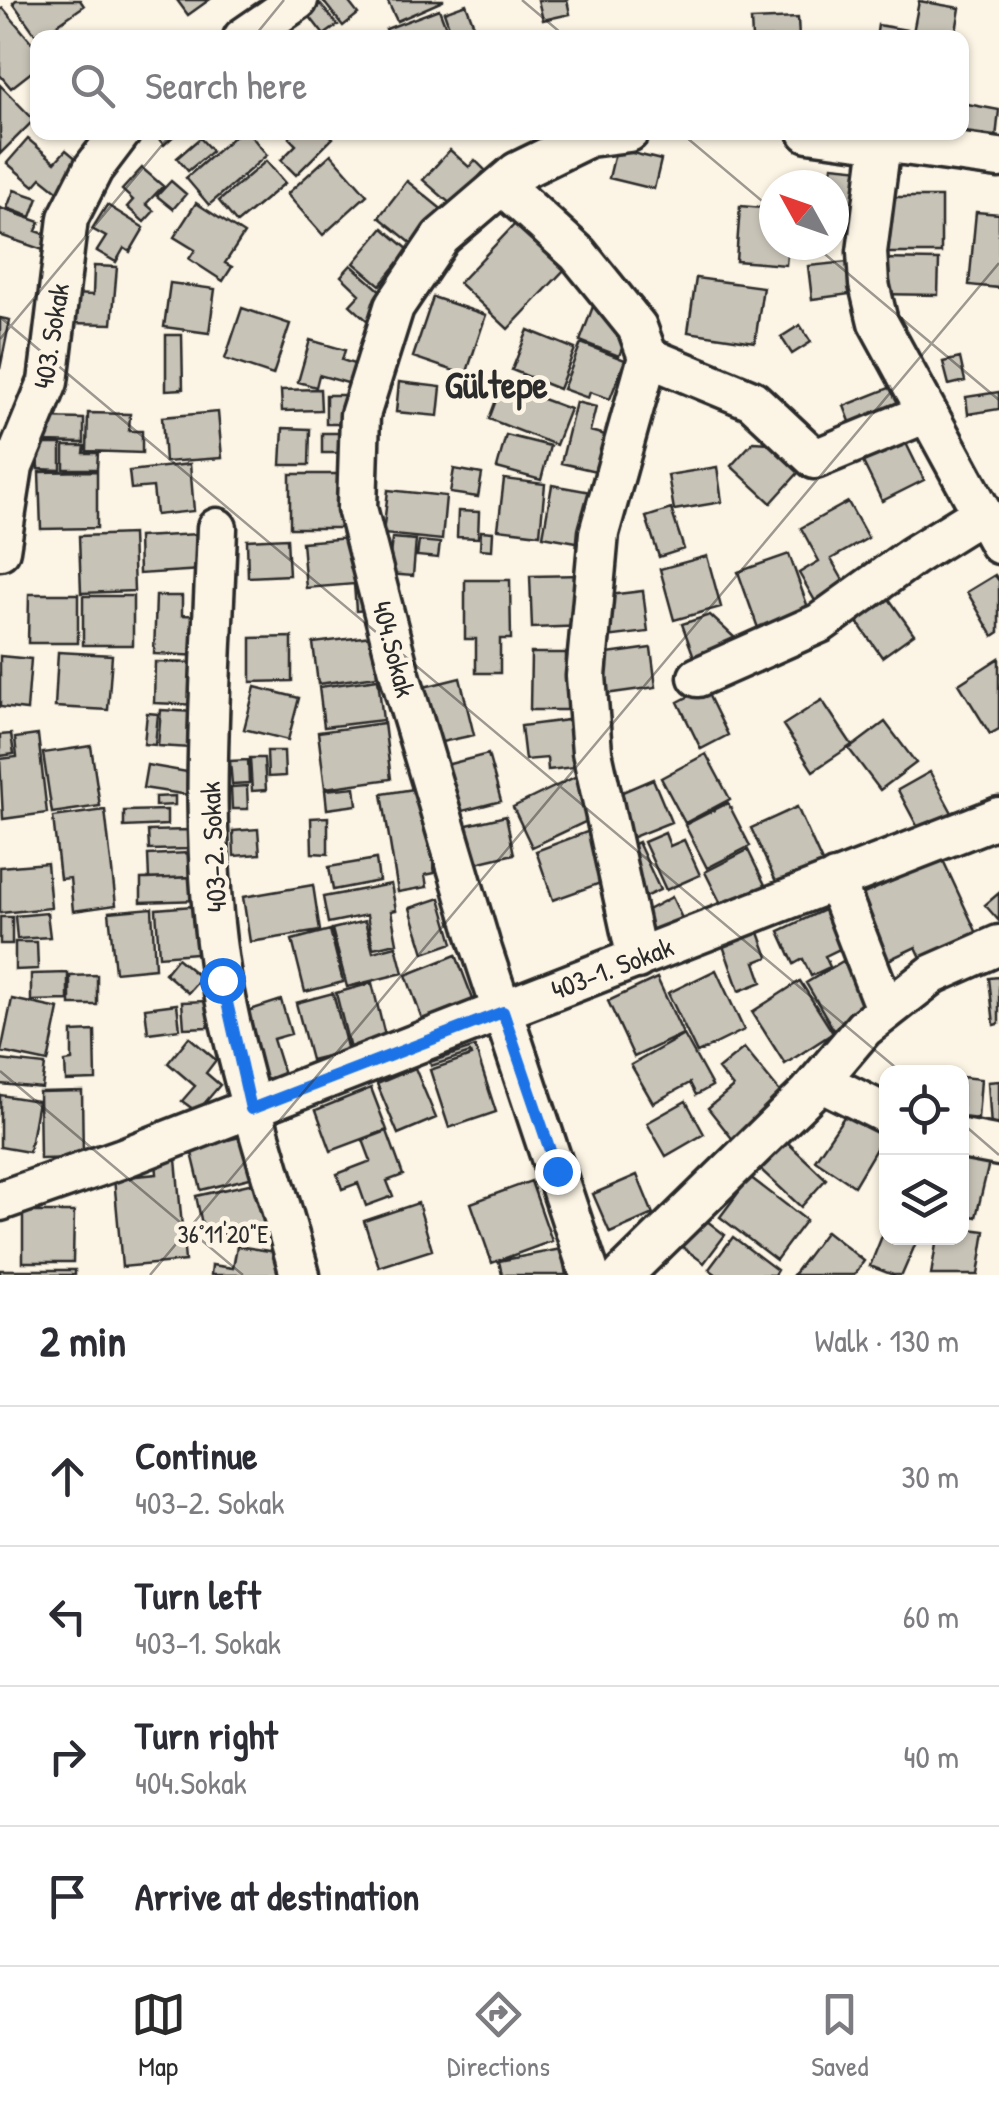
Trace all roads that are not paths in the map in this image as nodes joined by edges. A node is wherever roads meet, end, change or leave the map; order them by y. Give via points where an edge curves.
1 (298, 0) edge
2 (255, 30) edge
3 (115, 140) edge
4 (583, 140) edge
5 (861, 140) edge
6 (881, 143) junction
7 (999, 158) edge
8 (502, 185) junction
9 (648, 357) junction
10 (928, 413) junction
11 (7, 463) edge
12 (988, 507) edge
13 (217, 528) dead end
14 (0, 550) edge
15 (698, 677) dead end
16 (999, 817) edge
17 (835, 880) junction
18 (999, 945) edge
19 (637, 959) junction
20 (886, 1011) junction
21 (503, 1012) junction
22 (820, 1081) junction
23 (251, 1109) junction
24 (879, 1110) edge
25 (969, 1140) edge
26 (999, 1146) edge
27 (0, 1201) edge
28 (300, 1275) edge
29 (590, 1275) edge
30 (623, 1275) edge

1 - 2 street
3 - 11 street, 403. Sokak via 68,218 48,382
4 - 8 street, 404.Sokak
5 - 6 street
6 - 7 street
6 - 10 street via 866,252 869,284 878,322
8 - 9 street via 578,254 637,327
8 - 21 street, 404.Sokak via 442,237 394,307 360,415 357,508 400,675
9 - 10 street via 752,400 815,459
9 - 19 street via 599,533 586,676 592,752
10 - 12 street
11 - 14 street, 403. Sokak
12 - 15 street via 820,622
13 - 23 street, 403-2. Sokak via 207,836 222,980
16 - 17 street, 403-1. Sokak
17 - 19 street, 403-1. Sokak
17 - 20 street
18 - 20 street via 933,974
19 - 21 street, 403-1. Sokak
20 - 22 street
21 - 23 street, 403-1. Sokak
21 - 29 street, 404.Sokak
22 - 24 street
22 - 30 street
23 - 27 street, 403-1. Sokak
23 - 28 street, 403-2. Sokak
25 - 26 street

